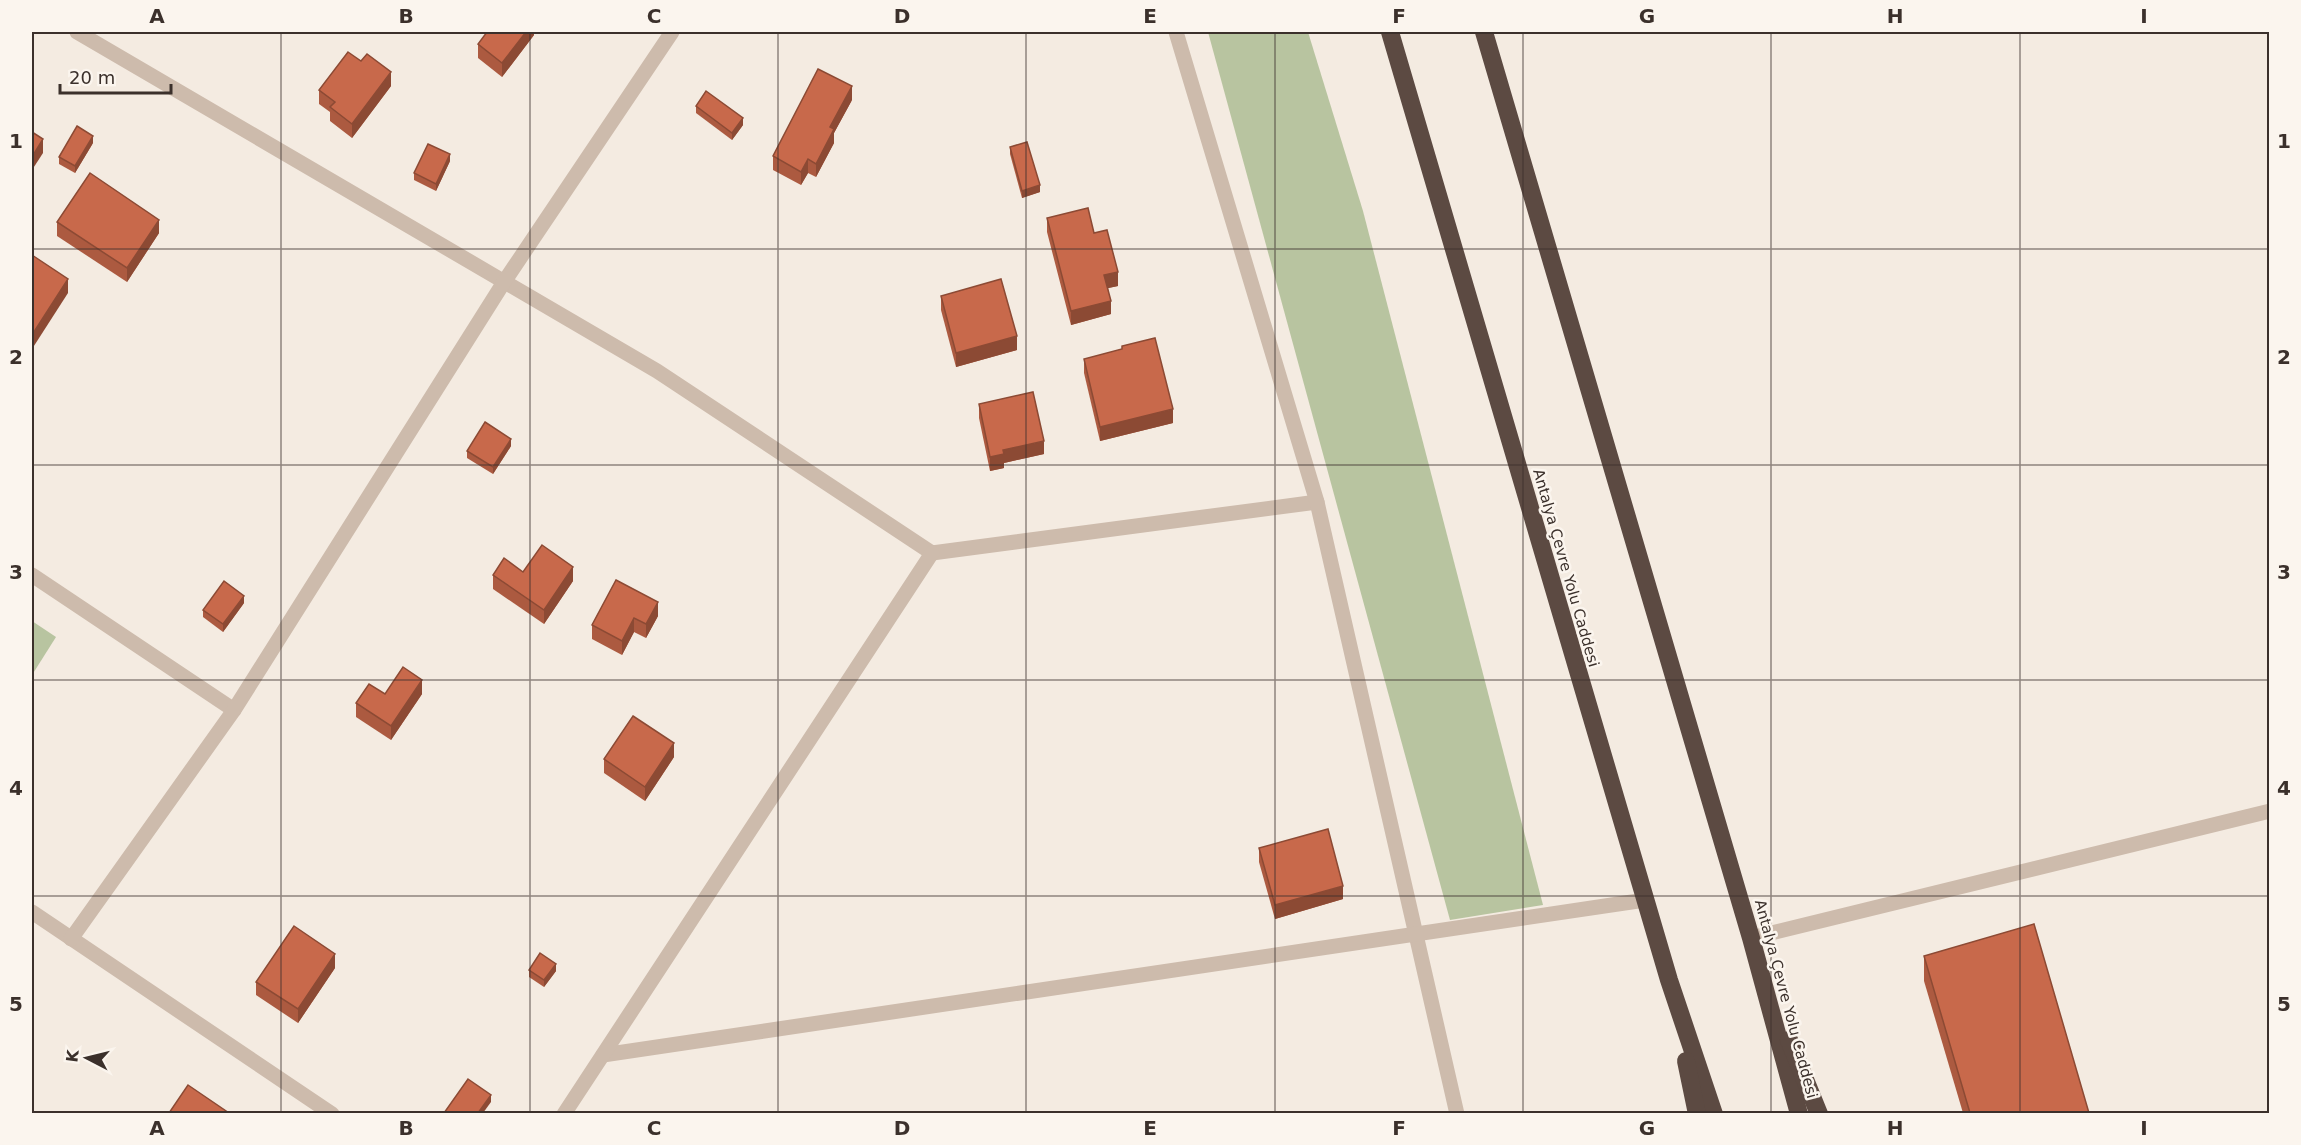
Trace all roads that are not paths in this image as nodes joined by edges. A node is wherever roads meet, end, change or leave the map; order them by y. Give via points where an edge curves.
1 (77, 32) edge
2 (672, 32) edge
3 (1176, 32) edge
4 (1390, 32) edge
5 (1484, 32) edge
6 (504, 282) junction
7 (1317, 502) junction
8 (932, 553) junction
9 (32, 575) edge
10 (234, 710) junction
11 (2270, 811) edge
12 (1645, 900) junction
13 (32, 912) edge
14 (1416, 935) junction
15 (1751, 938) junction
16 (71, 939) junction
17 (1762, 975) junction
18 (1669, 980) junction
19 (603, 1055) junction
20 (332, 1113) edge
21 (564, 1113) edge
22 (1457, 1113) edge
23 (1697, 1113) edge
24 (1714, 1113) edge
25 (1799, 1113) edge
26 (1819, 1113) edge

1 - 6 street
2 - 6 street
3 - 7 street
4 - 12 highway, Antalya Çevre Yolu Caddesi
5 - 15 highway, Antalya Çevre Yolu Caddesi
6 - 8 street via 657,371
6 - 10 street
7 - 8 street
7 - 14 street
8 - 19 street
9 - 10 street
10 - 16 street
11 - 15 street
12 - 14 street
12 - 18 highway, Antalya Çevre Yolu Caddesi
13 - 16 street
14 - 19 street
14 - 22 street
15 - 17 highway, Antalya Çevre Yolu Caddesi
16 - 20 street
17 - 25 highway, Antalya Çevre Yolu Caddesi
17 - 26 highway
18 - 23 highway
18 - 24 highway, Antalya Çevre Yolu Caddesi
19 - 21 street

